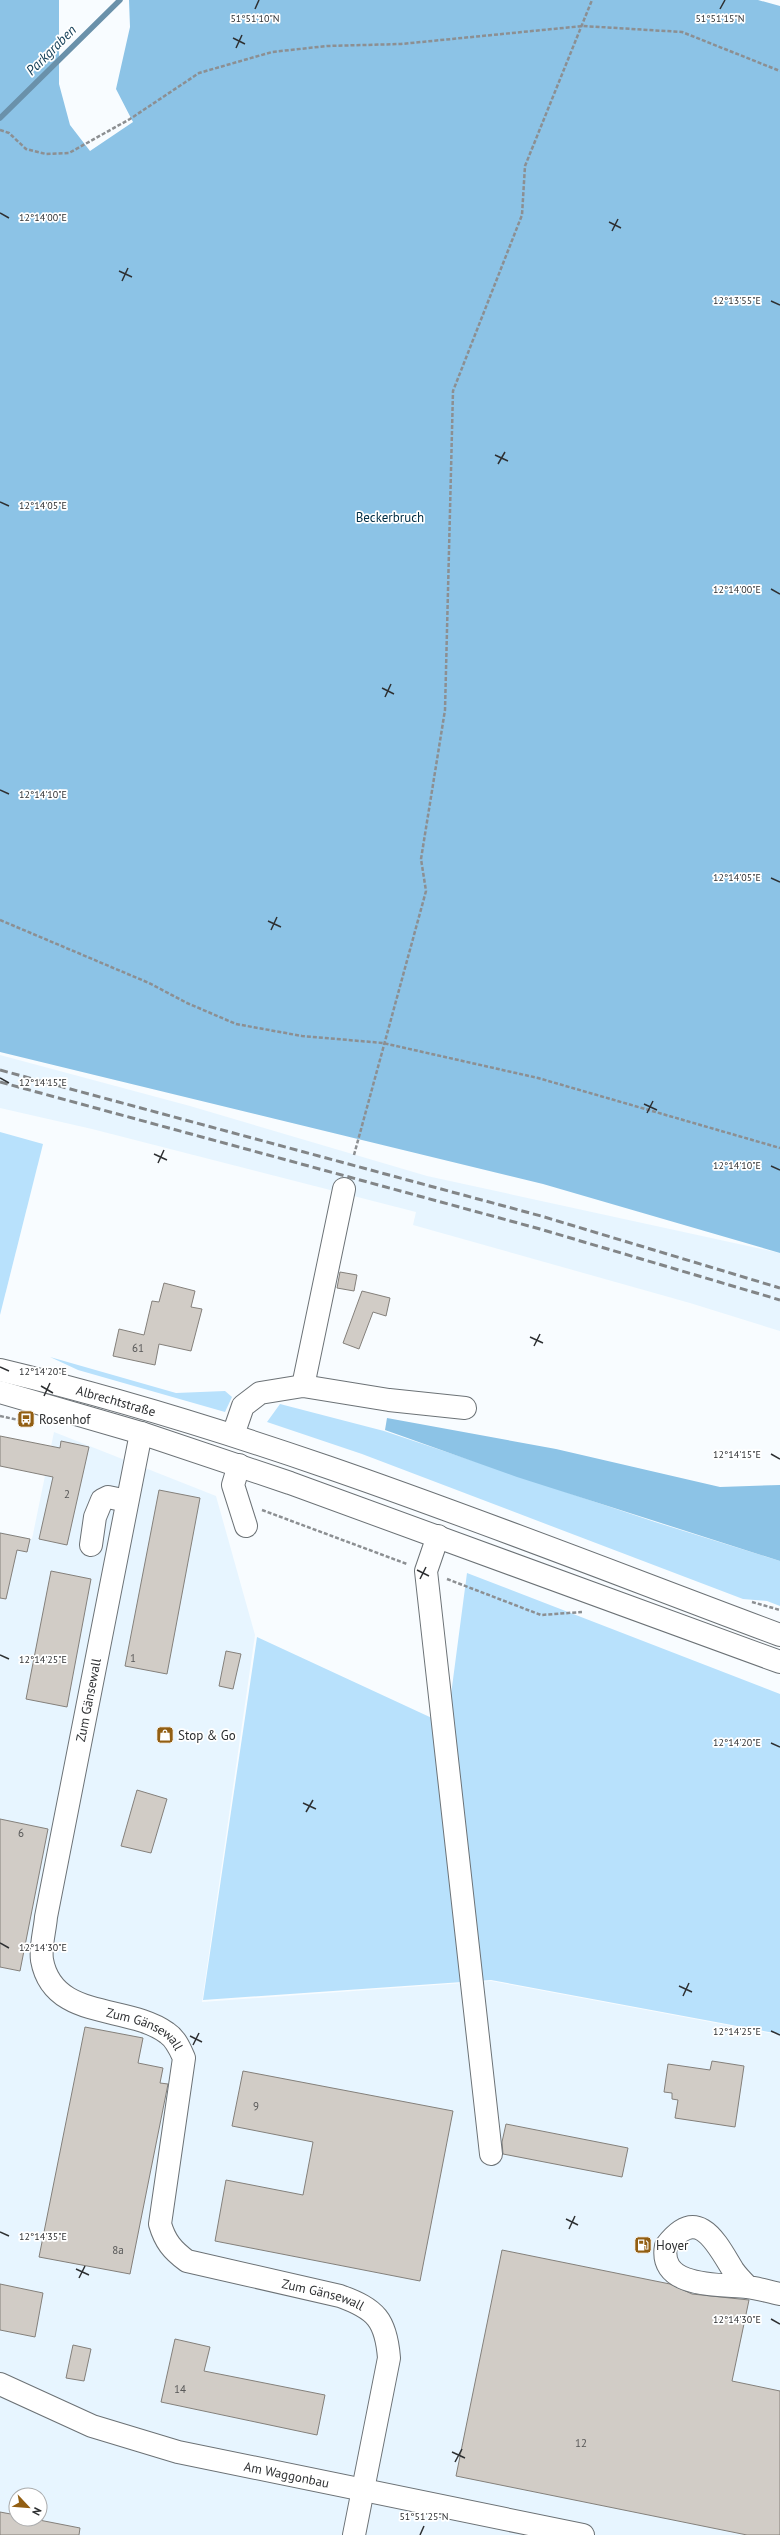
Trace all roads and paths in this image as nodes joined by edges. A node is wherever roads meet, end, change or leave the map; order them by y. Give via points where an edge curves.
1 (592, 0) edge
2 (583, 26) junction
3 (780, 71) edge
4 (0, 130) edge
5 (0, 920) edge
6 (383, 1043) junction
7 (780, 1148) edge
8 (354, 1155) dead end
9 (344, 1189) dead end
10 (0, 1370) edge
11 (303, 1386) junction
12 (0, 1392) edge
13 (465, 1408) dead end
14 (140, 1433) junction
15 (233, 1435) junction
16 (239, 1465) junction
17 (127, 1501) junction
18 (256, 1506) dead end
19 (246, 1526) dead end
20 (438, 1536) junction
21 (91, 1545) dead end
22 (426, 1571) junction
23 (588, 1612) dead end
24 (780, 1634) edge
25 (780, 1662) edge
26 (491, 2154) dead end
27 (748, 2287) dead end
28 (780, 2294) edge
29 (0, 2384) edge
30 (363, 2491) junction
31 (354, 2535) edge
32 (583, 2535) edge

1 - 2 path
2 - 3 path via 682,32
2 - 4 path via 401,44 327,46 272,52 199,74 130,119 69,153 46,154 26,149 9,133
2 - 6 path via 525,166 522,215 453,391 445,710 420,859 426,891
5 - 6 path via 149,983 236,1024 302,1036
6 - 7 path via 538,1078
6 - 8 path
9 - 11 street
10 - 15 street, Albrechtstraße
11 - 13 street via 389,1400
11 - 15 street via 260,1394 243,1406
12 - 14 street, Albrechtstraße
14 - 16 street, Albrechtstraße
14 - 17 street, Zum Gänsewall
15 - 24 street, Albrechtstraße via 383,1486
16 - 19 street via 233,1485
16 - 20 street, Albrechtstraße
17 - 21 street via 108,1497 102,1500
17 - 30 street, Zum Gänsewall via 100,1679 46,1917 42,1958 45,1973 52,1986 78,2003 167,2033 177,2043 184,2058 160,2224 165,2240 174,2252 187,2261 220,2270 346,2298 364,2305 383,2327 389,2358
18 - 22 path via 272,1516
20 - 22 street
20 - 25 street, Albrechtstraße
22 - 23 path via 541,1615
22 - 26 street
27 - 28 street
29 - 30 street, Am Waggonbau via 92,2426 149,2444 212,2460
30 - 31 street, Zum Gänsewall
30 - 32 street, Am Waggonbau

